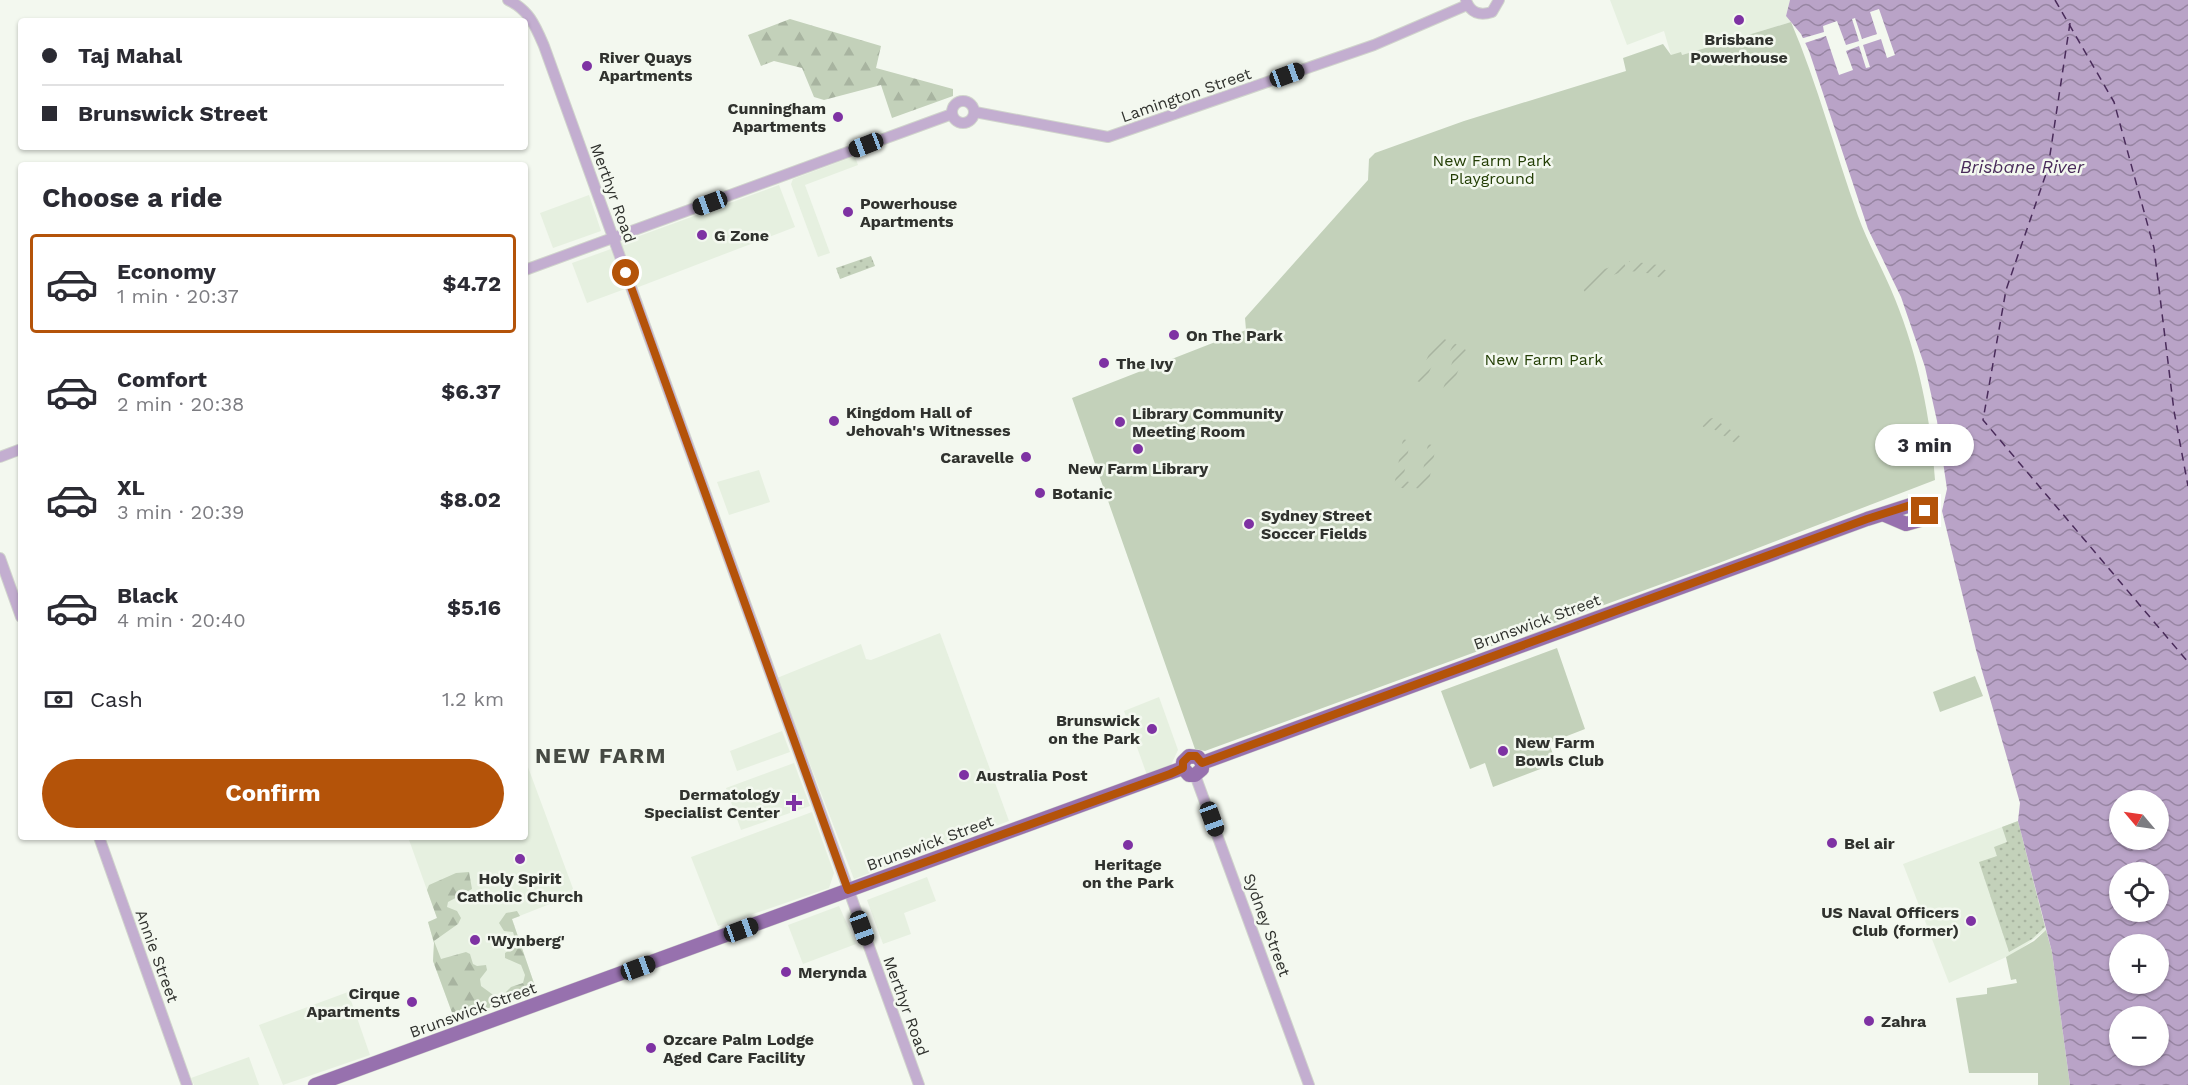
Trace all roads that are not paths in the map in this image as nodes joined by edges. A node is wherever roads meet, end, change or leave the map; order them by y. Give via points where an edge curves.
1 (508, 0) edge
2 (1499, 0) edge
3 (1466, 3) edge
4 (975, 112) junction
5 (952, 114) junction
6 (614, 238) junction
7 (528, 269) edge
8 (18, 450) edge
9 (0, 457) edge
10 (1884, 516) dead end
11 (0, 558) edge
12 (18, 609) edge
13 (1193, 768) junction
14 (100, 840) edge
15 (848, 890) junction
16 (187, 1085) edge
17 (315, 1085) edge
18 (920, 1085) edge
19 (1309, 1085) edge

1 - 6 street, Merthyr Road via 534,20
2 - 3 street, Lamington Street via 1496,8 1486,14 1475,13
3 - 4 street, Lamington Street via 1374,45 1108,137
4 - 5 street via 973,119 963,124 954,120
4 - 5 street via 972,105 962,101 953,107
5 - 6 street
6 - 7 street
6 - 15 street, Merthyr Road
8 - 9 street
10 - 13 main road, Brunswick Street via 1867,519
11 - 12 street
13 - 15 main road, Brunswick Street
13 - 19 street, Sydney Street
14 - 16 street, Annie Street
15 - 17 main road, Brunswick Street
15 - 18 street, Merthyr Road

